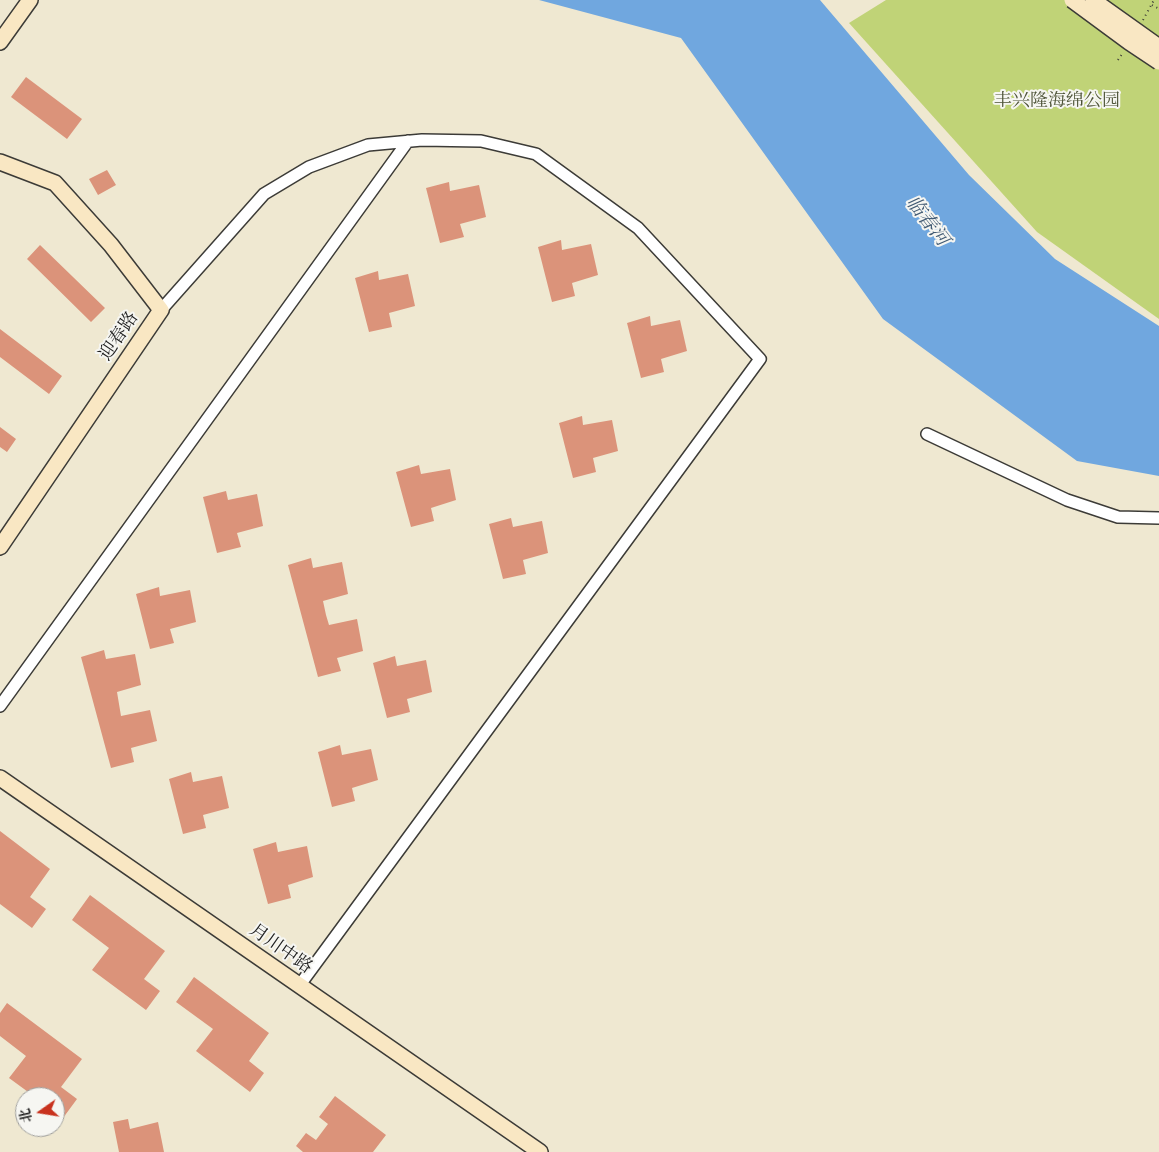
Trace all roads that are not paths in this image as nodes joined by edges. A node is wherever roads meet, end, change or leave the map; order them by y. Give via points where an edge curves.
1 (30, 0) edge
2 (1072, 0) edge
3 (1093, 0) edge
4 (0, 42) edge
5 (1159, 47) edge
6 (1159, 62) edge
7 (408, 141) junction
8 (0, 162) edge
9 (161, 310) junction
10 (927, 434) dead end
11 (1159, 518) edge
12 (0, 547) edge
13 (0, 706) edge
14 (0, 778) edge
15 (299, 986) junction
16 (535, 1150) edge

1 - 4 street
2 - 6 street, bridge
3 - 5 street, bridge
7 - 9 street via 368,145 309,167 264,194
7 - 13 street
7 - 15 street via 481,141 536,154 638,228 760,359
8 - 9 street, 迎春路 via 55,183 111,245
9 - 12 street, 迎春路
10 - 11 street via 1067,500 1118,517
14 - 15 street, 月川中路
15 - 16 street, 月川中路

